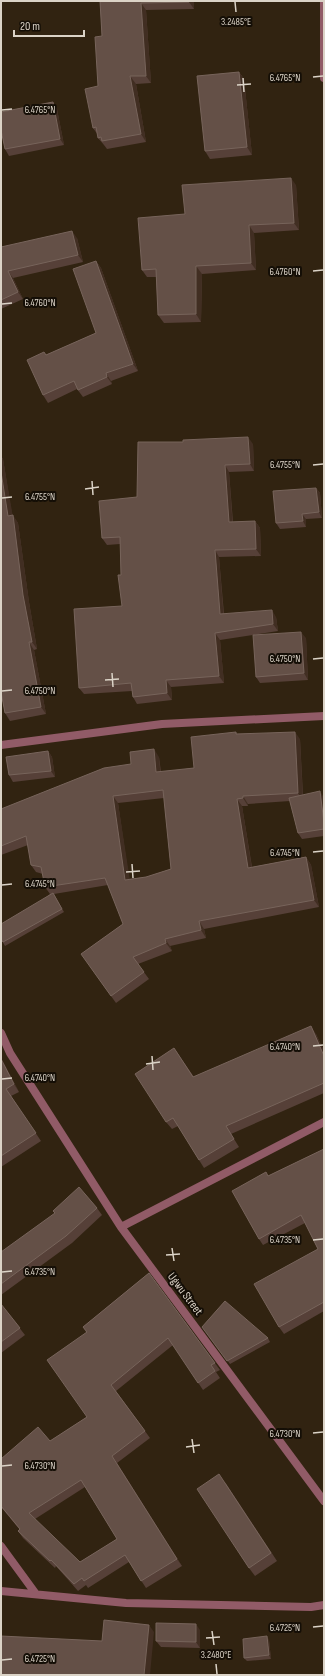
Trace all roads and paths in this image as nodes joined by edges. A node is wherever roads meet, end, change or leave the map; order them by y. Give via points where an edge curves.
1 (324, 1) edge
2 (324, 78) edge
3 (324, 716) edge
4 (1, 745) edge
5 (1, 1033) edge
6 (324, 1122) edge
7 (121, 1227) junction
8 (324, 1501) edge
9 (1, 1546) edge
10 (1, 1591) edge
11 (36, 1594) junction
12 (324, 1605) edge

1 - 2 street
3 - 4 street via 162,724
5 - 7 street, Ugwu Street via 10,1053
6 - 7 street
7 - 8 street, Ugwu Street
9 - 11 street
10 - 11 street
11 - 12 street via 126,1603 311,1607

